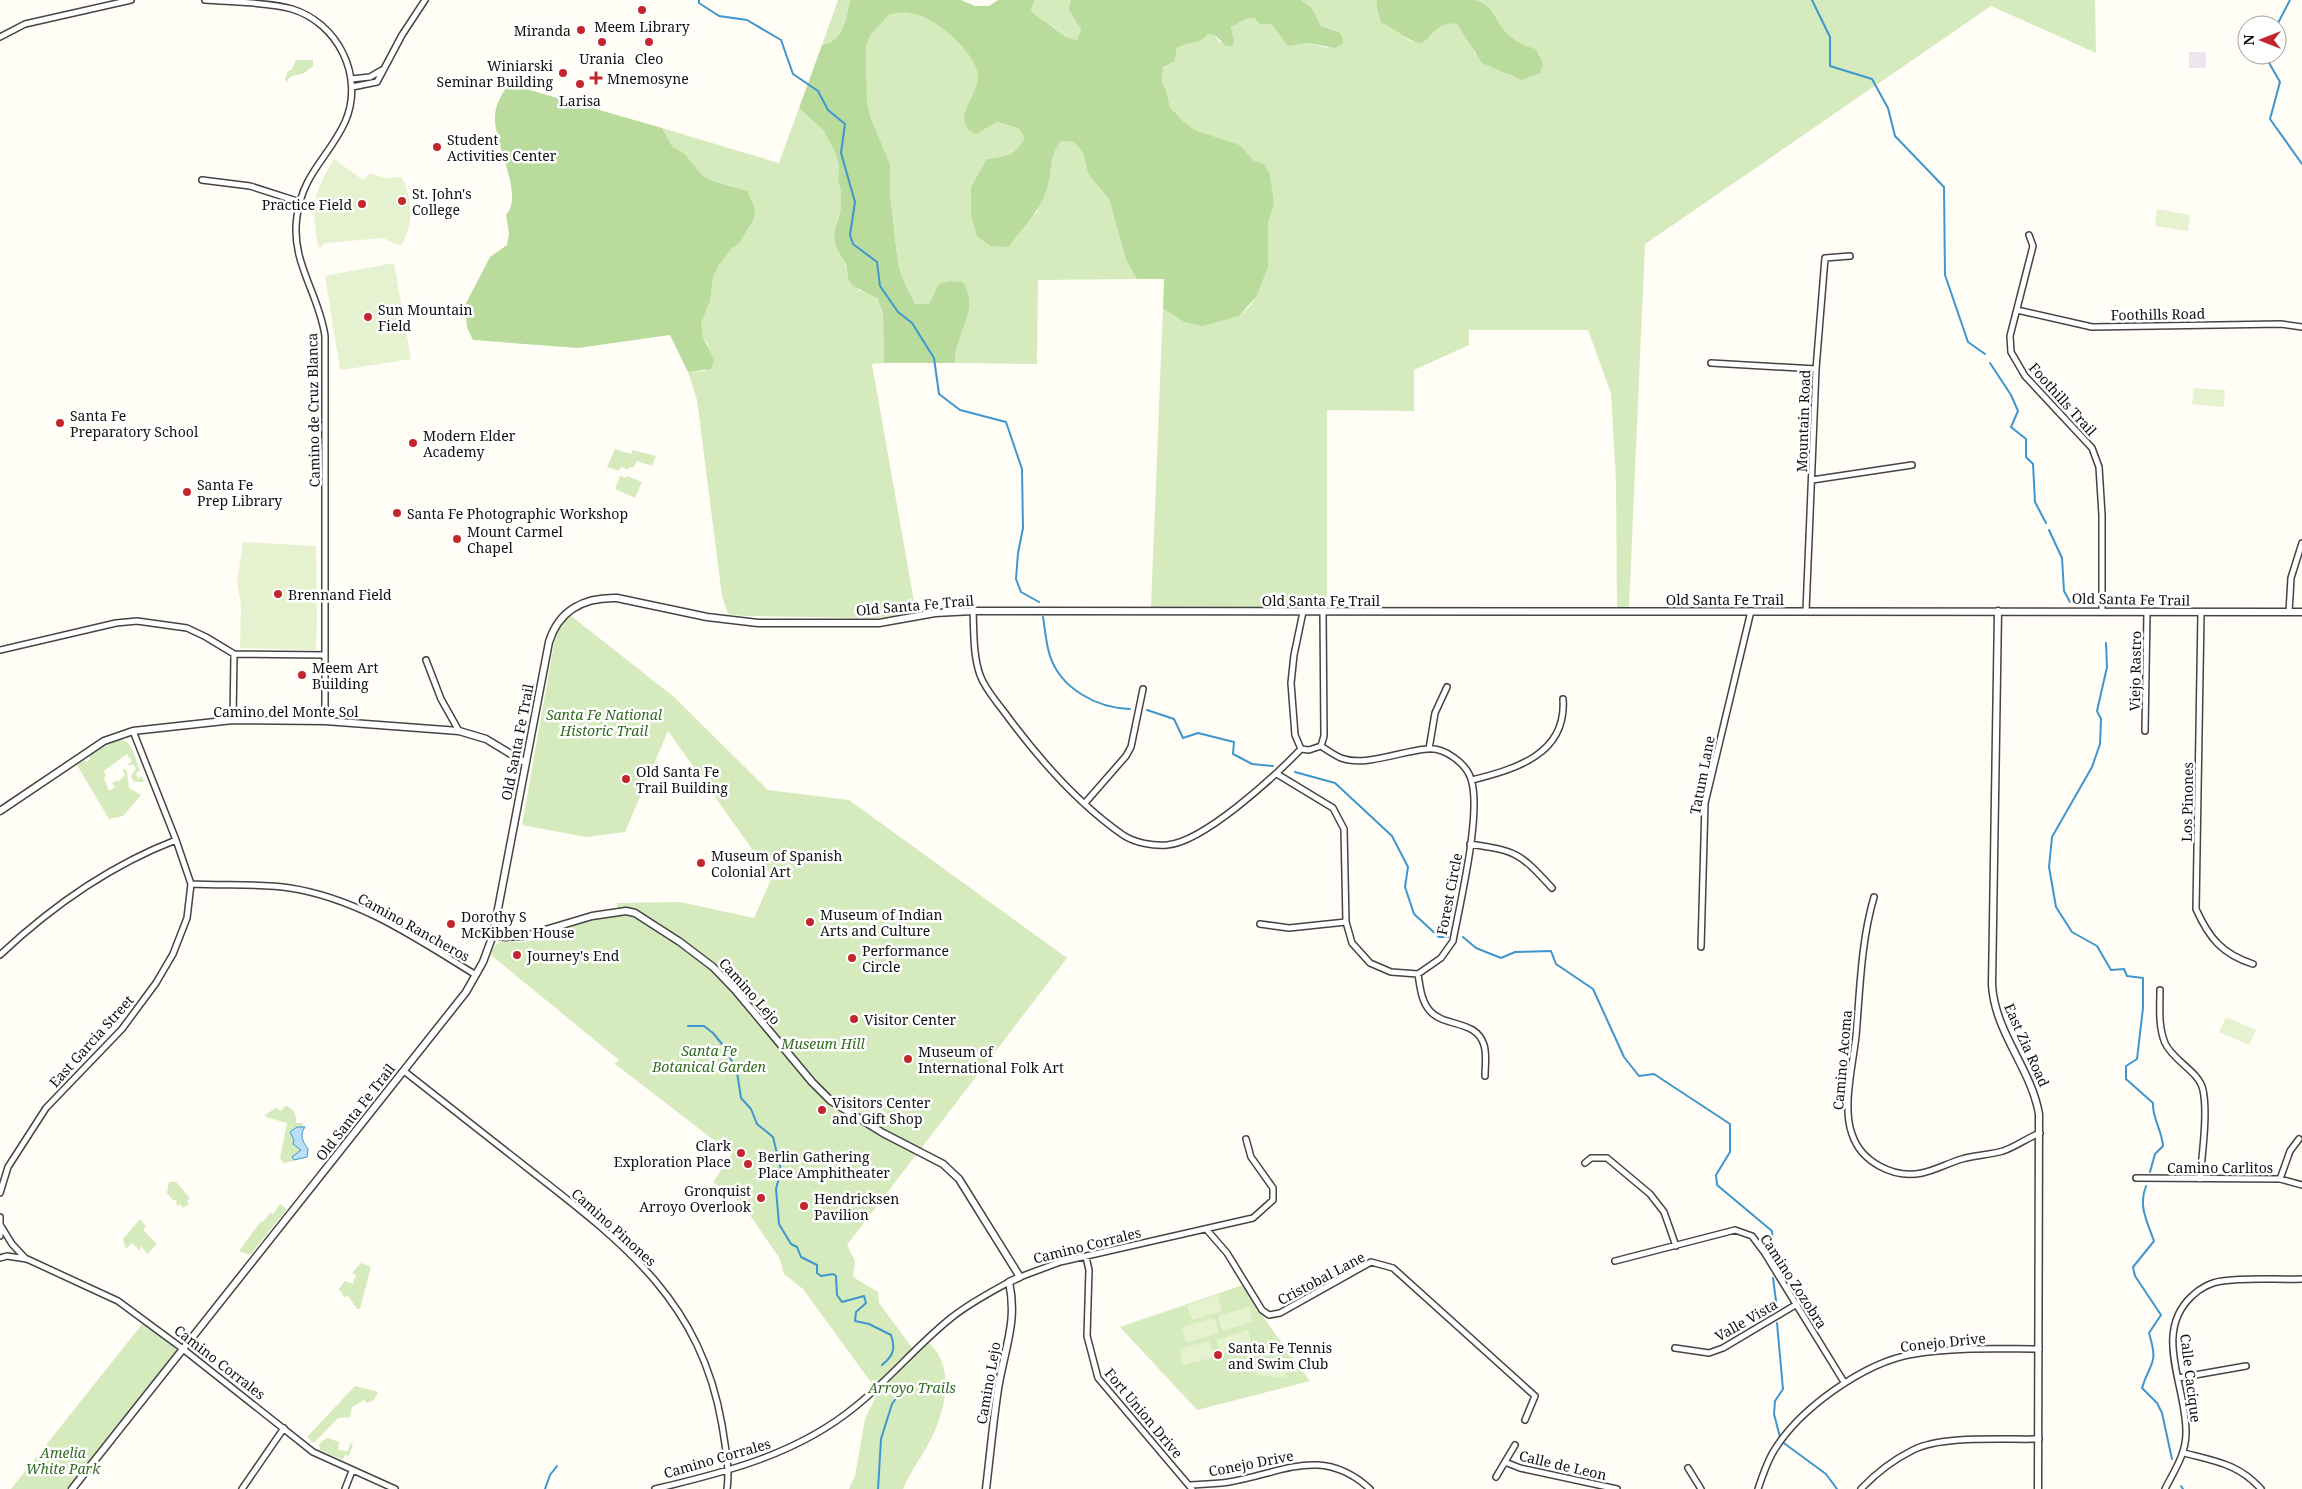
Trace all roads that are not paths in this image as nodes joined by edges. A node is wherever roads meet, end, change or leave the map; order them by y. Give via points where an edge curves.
1 (131, 0) edge
2 (204, 0) edge
3 (425, 0) edge
4 (0, 37) edge
5 (352, 83) junction
6 (202, 180) dead end
7 (300, 202) junction
8 (2029, 235) dead end
9 (1850, 256) dead end
10 (2017, 310) junction
11 (2302, 327) edge
12 (1710, 364) dead end
13 (1816, 369) junction
14 (1912, 465) dead end
15 (1812, 480) junction
16 (2302, 543) edge
17 (973, 611) junction
18 (1751, 611) junction
19 (1806, 611) junction
20 (1998, 611) junction
21 (2102, 611) junction
22 (1303, 612) junction
23 (1323, 612) junction
24 (2147, 612) junction
25 (2289, 612) junction
26 (2302, 612) edge
27 (2201, 613) junction
28 (0, 650) edge
29 (234, 654) junction
30 (325, 655) junction
31 (426, 660) dead end
32 (1447, 687) dead end
33 (1143, 689) dead end
34 (1563, 699) dead end
35 (233, 720) junction
36 (325, 721) junction
37 (459, 730) junction
38 (133, 731) junction
39 (2145, 731) dead end
40 (1321, 746) junction
41 (1301, 749) junction
42 (1429, 749) junction
43 (526, 763) junction
44 (1277, 774) junction
45 (1472, 780) junction
46 (1085, 803) junction
47 (0, 811) edge
48 (176, 840) junction
49 (1470, 844) junction
50 (191, 884) junction
51 (1552, 888) dead end
52 (1874, 896) dead end
53 (1346, 922) junction
54 (1260, 924) dead end
55 (493, 936) junction
56 (1701, 947) dead end
57 (0, 954) edge
58 (2253, 964) dead end
59 (1418, 974) junction
60 (476, 975) junction
61 (2160, 990) dead end
62 (404, 1071) junction
63 (1485, 1076) dead end
64 (2040, 1133) junction
65 (1246, 1139) dead end
66 (2299, 1139) dead end
67 (1585, 1163) dead end
68 (2136, 1178) dead end
69 (2200, 1178) junction
70 (2280, 1179) junction
71 (2302, 1184) edge
72 (0, 1192) edge
73 (0, 1217) edge
74 (1, 1226) edge
75 (1207, 1230) junction
76 (0, 1236) edge
77 (1676, 1246) junction
78 (1086, 1256) junction
79 (0, 1258) edge
80 (26, 1259) junction
81 (1615, 1261) dead end
82 (1020, 1277) junction
83 (2302, 1279) edge
84 (1008, 1282) junction
85 (1797, 1304) junction
86 (1675, 1348) dead end
87 (183, 1349) junction
88 (2039, 1349) junction
89 (2246, 1366) dead end
90 (2178, 1378) junction
91 (1844, 1382) junction
92 (1525, 1420) dead end
93 (284, 1428) junction
94 (2039, 1439) junction
95 (1515, 1445) dead end
96 (2184, 1452) junction
97 (1505, 1462) junction
98 (1688, 1468) dead end
99 (727, 1470) junction
100 (352, 1471) junction
101 (1496, 1477) dead end
102 (1191, 1487) edge
103 (72, 1489) edge
104 (242, 1489) edge
105 (345, 1489) edge
106 (395, 1489) edge
107 (655, 1489) edge
108 (727, 1489) edge
109 (986, 1489) edge
110 (1370, 1489) edge
111 (1617, 1489) edge
112 (1701, 1489) edge
113 (1758, 1489) edge
114 (1861, 1489) edge
115 (2038, 1489) edge
116 (2165, 1489) edge
117 (2261, 1489) edge

1 - 4 street via 32,22
2 - 5 street via 291,9 311,18 340,46
3 - 5 street via 377,82
5 - 7 street, Camino de Cruz Blanca via 345,122 310,176
6 - 7 street via 250,186
7 - 30 street, Camino de Cruz Blanca via 296,236 298,256 322,319 325,336
8 - 10 street, Foothills Trail via 2033,246
9 - 13 street, Mountain Road via 1825,258
10 - 11 street, Foothills Road via 2092,327 2281,324
10 - 21 street, Foothills Trail via 2010,336 2011,352 2025,376 2092,448 2099,467
12 - 13 street
13 - 15 street, Mountain Road
14 - 15 street
15 - 19 street, Mountain Road
16 - 25 street via 2291,578
17 - 22 street, Old Santa Fe Trail
17 - 43 street, Old Santa Fe Trail via 935,613 879,623 758,623 707,617 617,598 598,598 583,603 572,608 558,622 548,642
17 - 46 street via 980,675 990,694 1033,752
18 - 19 street, Old Santa Fe Trail
18 - 23 street, Old Santa Fe Trail
18 - 56 street, Tatum Lane via 1705,803
19 - 20 street, Old Santa Fe Trail
20 - 21 street, Old Santa Fe Trail
20 - 64 street, East Zia Road via 1993,993 2001,1024 2034,1089
21 - 24 street, Old Santa Fe Trail
22 - 23 street, Old Santa Fe Trail
22 - 41 street via 1291,682 1295,735
23 - 40 street via 1324,726
24 - 27 street, Old Santa Fe Trail
24 - 39 street, Viejo Rastro
25 - 26 street, Old Santa Fe Trail
25 - 27 street, Old Santa Fe Trail
27 - 58 street, Los Pinones via 2196,909 2214,942 2238,960
28 - 29 street via 137,621 186,628
29 - 30 street
29 - 35 street
30 - 36 street, Camino de Cruz Blanca
31 - 37 street via 441,698
32 - 42 street via 1435,713
33 - 46 street via 1126,756
34 - 45 street via 1561,725 1549,745 1524,763
35 - 36 street, Camino del Monte Sol
35 - 38 street, Camino del Monte Sol
36 - 37 street, Camino del Monte Sol
37 - 43 street, Camino del Monte Sol via 486,739
38 - 47 street, Camino del Monte Sol via 104,741
38 - 48 street, East Garcia Street
40 - 41 street
40 - 42 street via 1340,758 1357,760
41 - 44 street
42 - 45 street via 1452,755 1466,768
43 - 55 street, Old Santa Fe Trail
44 - 46 street via 1207,828 1167,845 1141,843 1124,836
44 - 53 street via 1333,808 1344,829
45 - 49 street, Forest Circle via 1474,812
48 - 50 street, East Garcia Street
48 - 57 street via 150,850 53,909
49 - 51 street via 1517,854
49 - 59 street, Forest Circle via 1453,941 1441,958
50 - 60 street, Camino Rancheros via 290,888 340,899 392,924
50 - 72 street, East Garcia Street via 182,934 156,984 122,1029 46,1108 8,1167
52 - 64 street, Camino Acoma via 1849,1098 1849,1120 1855,1142 1865,1156 1880,1167 1916,1174 1965,1158 2000,1152
53 - 54 street via 1289,928
53 - 59 street via 1352,943 1370,963 1391,972
55 - 60 street, Old Santa Fe Trail
55 - 82 street, Camino Lejo via 525,936 592,916 626,912 635,913 680,942 730,985 826,1096 883,1133 943,1164 959,1179
59 - 63 street via 1422,995 1431,1012 1475,1030 1481,1037 1486,1054
60 - 62 street, Old Santa Fe Trail
61 - 69 street via 2160,1024 2166,1044 2199,1081 2203,1090
62 - 87 street, Old Santa Fe Trail
62 - 99 street, Camino Pinones via 596,1222 645,1266 675,1306 702,1353 719,1408
64 - 88 street, East Zia Road
65 - 75 street, Camino Corrales via 1251,1157 1272,1188 1273,1200 1253,1218
66 - 70 street
67 - 77 street via 1591,1158 1608,1158 1650,1194 1664,1212
68 - 69 street, Camino Carlitos
69 - 70 street, Camino Carlitos
70 - 71 street, Camino Carlitos
73 - 74 street
74 - 76 street
74 - 80 street, Camino Corrales
75 - 78 street, Camino Corrales
75 - 92 street, Cristobal Lane via 1227,1253 1262,1310 1269,1315 1280,1313 1371,1262 1393,1268 1535,1396
77 - 81 street, Camino Zozobra
77 - 85 street, Camino Zozobra via 1734,1230 1752,1236
78 - 82 street, Camino Corrales
78 - 102 street, Fort Union Drive via 1089,1270 1087,1336 1098,1378
79 - 80 street, Camino Corrales
80 - 87 street, Camino Corrales via 118,1301
82 - 84 street, Camino Corrales
83 - 90 street, Calle Cacique via 2221,1280 2199,1289 2183,1304 2173,1328 2172,1345
84 - 99 street, Camino Corrales via 953,1316 843,1416 776,1455
84 - 109 street, Camino Lejo via 1013,1318 998,1389
85 - 86 street, Valle Vista via 1723,1348 1709,1352
85 - 91 street, Camino Zozobra
87 - 93 street, Camino Corrales
87 - 103 street, Old Santa Fe Trail
88 - 91 street, Conejo Drive via 1981,1348 1914,1354 1891,1359
88 - 94 street, East Zia Road
89 - 90 street
90 - 96 street, Calle Cacique via 2186,1432
91 - 113 street, Conejo Drive via 1791,1429 1773,1453
93 - 100 street, Camino Corrales via 313,1452
93 - 104 street
94 - 114 street via 1946,1441 1914,1449 1884,1467
94 - 115 street, East Zia Road
95 - 97 street, Calle de Leon
96 - 116 street, Calle Cacique
96 - 117 street via 2232,1466 2250,1477
97 - 101 street, Calle de Leon
97 - 111 street, Calle de Leon
98 - 112 street
99 - 107 street, Camino Corrales
99 - 108 street, Camino Pinones
100 - 105 street
100 - 106 street, Camino Corrales
102 - 110 street, Conejo Drive via 1228,1482 1295,1465 1336,1467 1357,1477

